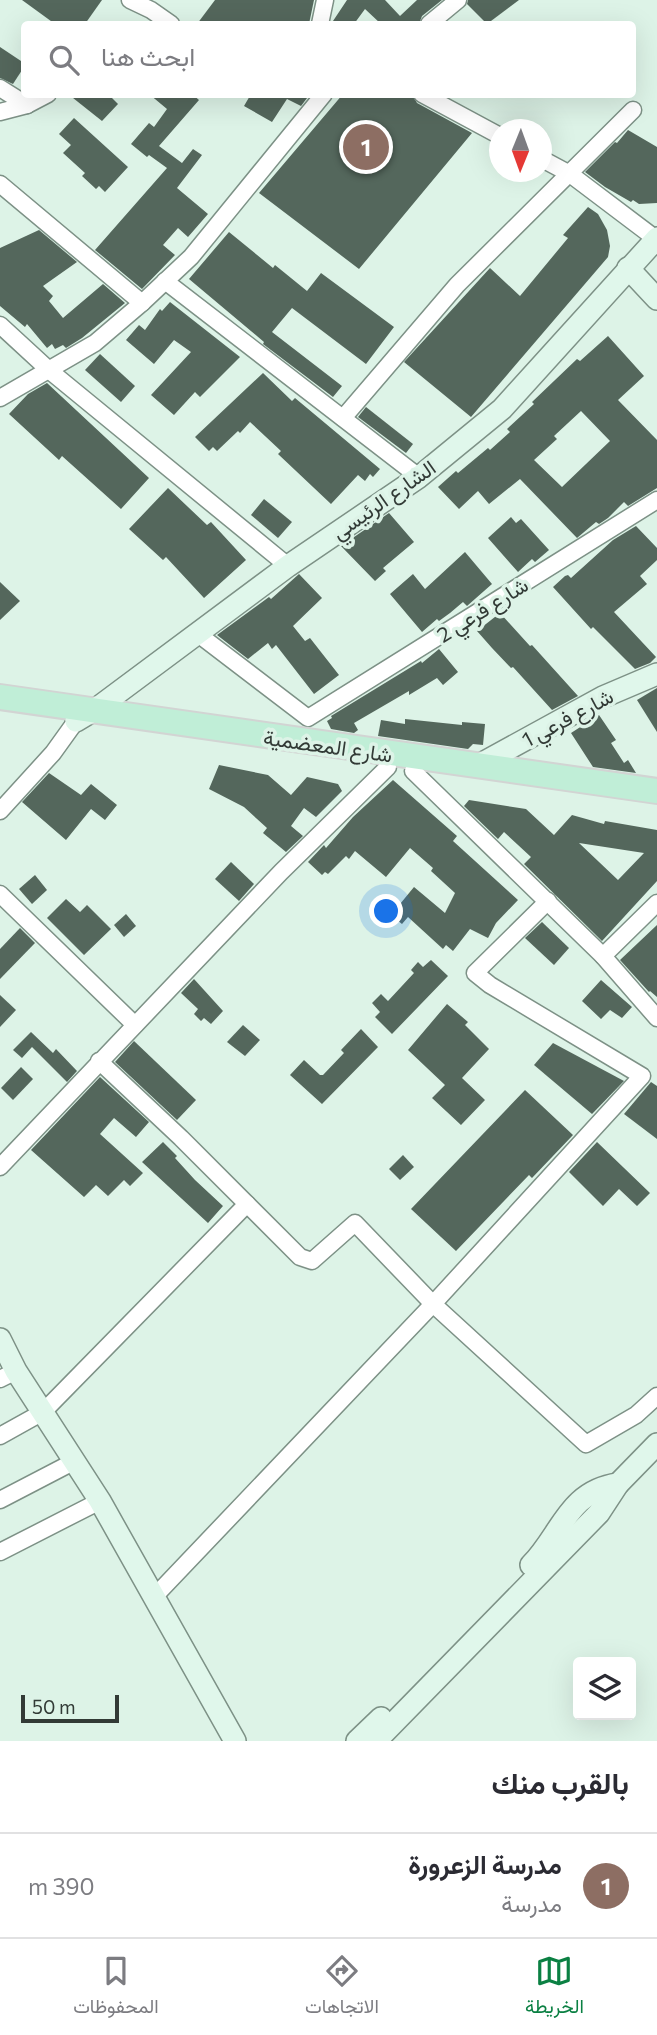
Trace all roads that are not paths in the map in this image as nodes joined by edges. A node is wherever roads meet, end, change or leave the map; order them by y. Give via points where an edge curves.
1 (130, 0) edge
2 (325, 0) edge
3 (458, 0) edge
4 (156, 5) edge
5 (169, 21) edge
6 (321, 21) edge
7 (433, 21) edge
8 (0, 88) edge
9 (40, 98) edge
10 (321, 98) edge
11 (429, 98) edge
12 (27, 105) junction
13 (633, 110) dead end
14 (0, 112) edge
15 (489, 131) edge
16 (552, 165) edge
17 (570, 174) junction
18 (0, 184) edge
19 (657, 239) edge
20 (628, 268) junction
21 (165, 281) junction
22 (657, 299) edge
23 (142, 303) junction
24 (0, 325) edge
25 (50, 371) junction
26 (0, 398) edge
27 (343, 418) junction
28 (419, 477) junction
29 (657, 500) edge
30 (288, 566) junction
31 (198, 634) junction
32 (657, 674) edge
33 (0, 697) edge
34 (0, 713) edge
35 (86, 715) junction
36 (479, 765) junction
37 (388, 767) junction
38 (413, 771) junction
39 (657, 791) edge
40 (657, 805) edge
41 (0, 811) edge
42 (0, 894) edge
43 (548, 901) junction
44 (657, 903) edge
45 (603, 956) junction
46 (657, 1018) edge
47 (135, 1025) junction
48 (99, 1061) junction
49 (0, 1167) edge
50 (247, 1204) junction
51 (433, 1304) junction
52 (0, 1339) edge
53 (8, 1375) edge
54 (657, 1396) edge
55 (43, 1412) junction
56 (0, 1436) edge
57 (657, 1444) edge
58 (75, 1461) junction
59 (618, 1484) junction
60 (0, 1500) edge
61 (100, 1501) junction
62 (0, 1552) edge
63 (155, 1596) junction
64 (234, 1741) edge
65 (357, 1741) edge
66 (376, 1741) edge

1 - 4 street
2 - 6 street
3 - 7 street
4 - 5 street
8 - 12 street
9 - 12 street
10 - 21 street via 191,257
11 - 15 street
12 - 14 street
13 - 17 street
16 - 17 street
17 - 19 street
17 - 27 street via 457,285
18 - 23 street
19 - 20 main road, الشارع الرئيسي
20 - 22 main road
20 - 28 main road, الشارع الرئيسي via 502,409
21 - 23 street
21 - 27 street
23 - 25 street via 95,343
24 - 25 street
25 - 26 street
25 - 30 street
27 - 28 street
28 - 30 main road, الشارع الرئيسي
29 - 31 street, شارع فرعي 2 via 308,718
30 - 31 main road, الشارع الرئيسي
31 - 35 main road, الشارع الرئيسي
32 - 36 main road, شارع فرعي 1 via 603,697
33 - 35 main road, شارع المعضمية
34 - 35 main road, شارع المعضمية
35 - 36 main road, شارع المعضمية
35 - 37 main road, شارع المعضمية
35 - 41 street
36 - 39 main road, شارع المعضمية
37 - 38 main road, شارع المعضمية
37 - 47 street
38 - 40 main road, شارع المعضمية
38 - 43 street
42 - 47 street
43 - 45 street
43 - 51 street via 475,973 642,1076
44 - 45 street
45 - 46 street
47 - 48 street
48 - 49 street
48 - 50 street
50 - 51 street via 300,1257 312,1261 355,1223
50 - 55 street
51 - 54 street via 586,1444 636,1415
51 - 63 street
52 - 53 main road
53 - 55 main road
55 - 56 street
55 - 58 main road
57 - 59 main road
58 - 60 street
58 - 61 main road
59 - 65 main road via 585,1497 560,1522 538,1558
59 - 66 main road via 599,1513
61 - 62 street
61 - 63 main road
63 - 64 main road

